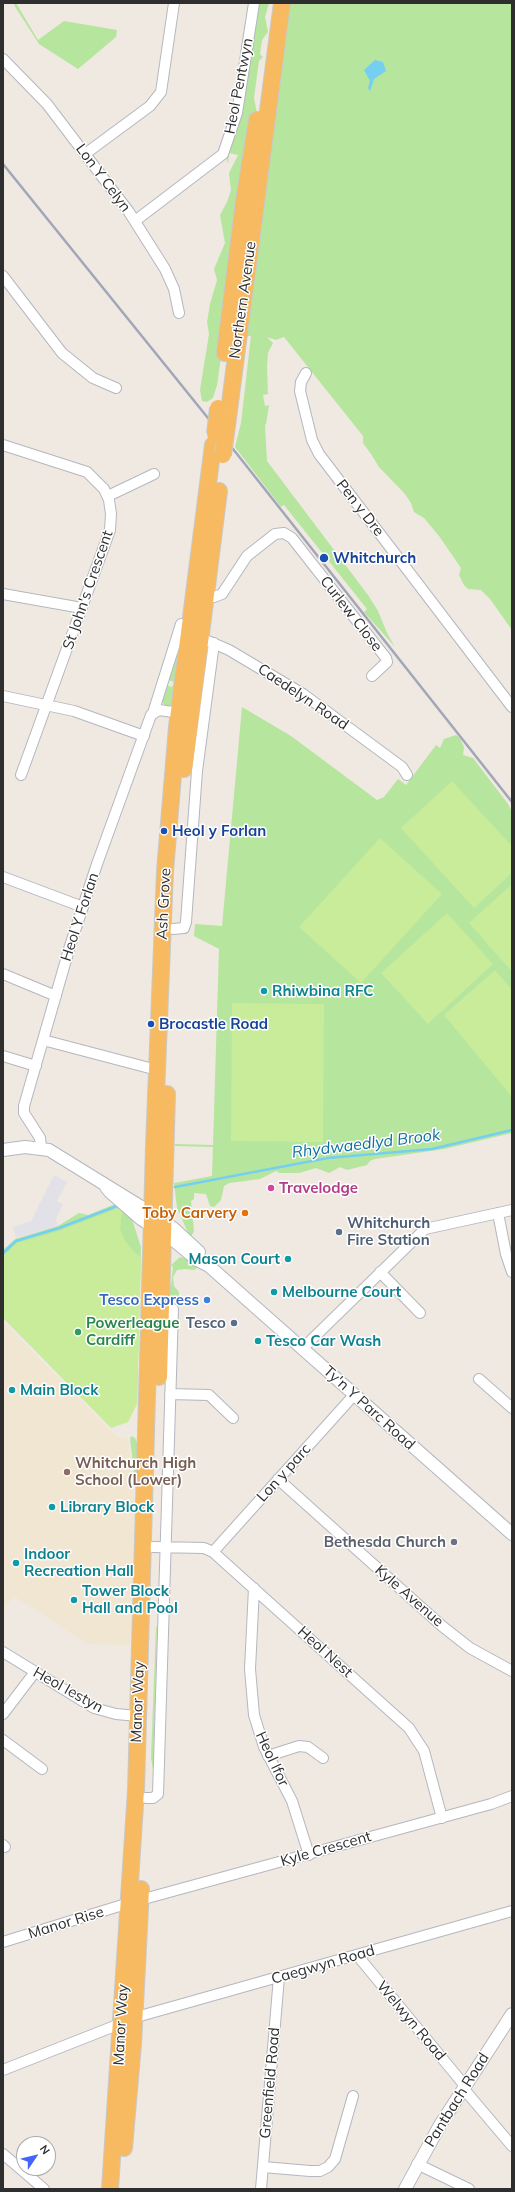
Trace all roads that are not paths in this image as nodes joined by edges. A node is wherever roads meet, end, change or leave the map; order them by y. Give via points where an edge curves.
1 (174, 3) edge
2 (254, 3) edge
3 (272, 3) edge
4 (282, 3) edge
5 (3, 59) edge
6 (85, 154) junction
7 (135, 221) junction
8 (3, 276) edge
9 (179, 313) dead end
10 (306, 373) dead end
11 (116, 388) dead end
12 (223, 413) junction
13 (3, 445) edge
14 (154, 474) dead end
15 (108, 496) junction
16 (3, 594) edge
17 (200, 596) junction
18 (82, 608) junction
19 (196, 635) junction
20 (372, 676) dead end
21 (3, 696) edge
22 (47, 705) junction
23 (512, 707) edge
24 (153, 713) junction
25 (180, 713) junction
26 (144, 736) junction
27 (21, 775) dead end
28 (407, 775) dead end
29 (3, 877) edge
30 (83, 907) junction
31 (3, 974) edge
32 (56, 996) junction
33 (43, 1040) junction
34 (3, 1056) edge
35 (36, 1066) junction
36 (157, 1070) junction
37 (41, 1148) junction
38 (3, 1150) edge
39 (512, 1210) edge
40 (498, 1213) junction
41 (158, 1224) junction
42 (380, 1272) junction
43 (512, 1272) edge
44 (173, 1309) dead end
45 (420, 1313) dead end
46 (302, 1348) junction
47 (479, 1379) dead end
48 (170, 1394) junction
49 (354, 1395) junction
50 (512, 1408) edge
51 (233, 1418) dead end
52 (278, 1479) junction
53 (512, 1534) edge
54 (159, 1547) junction
55 (213, 1552) junction
56 (254, 1588) junction
57 (3, 1652) edge
58 (512, 1671) edge
59 (35, 1672) junction
60 (3, 1714) edge
61 (138, 1716) junction
62 (3, 1740) edge
63 (268, 1756) junction
64 (323, 1758) dead end
65 (42, 1769) dead end
66 (512, 1796) edge
67 (442, 1818) junction
68 (308, 1855) junction
69 (134, 1902) junction
70 (512, 1911) edge
71 (3, 1942) edge
72 (357, 1955) junction
73 (280, 1977) junction
74 (512, 2014) edge
75 (127, 2021) junction
76 (3, 2070) edge
77 (464, 2087) junction
78 (353, 2096) dead end
79 (512, 2146) edge
80 (3, 2154) edge
81 (417, 2164) junction
82 (263, 2167) junction
83 (44, 2189) edge
84 (110, 2189) edge
85 (121, 2189) edge
86 (261, 2189) edge
87 (405, 2189) edge
88 (469, 2189) edge

1 - 6 street via 161,92 150,106
2 - 7 street, Heol Pentwyn via 237,113 223,154
3 - 12 highway, Northern Avenue via 244,201
4 - 12 highway, Northern Avenue
5 - 6 street, Lon Y Celyn via 47,104
6 - 7 street, Lon Y Celyn
7 - 9 street, Lon Y Celyn via 170,279
8 - 11 street via 62,353 89,375
10 - 23 street, Pen y Dre via 299,386 312,440 319,454
12 - 17 highway, Northern Avenue, bridge
13 - 15 street, St John's Crescent via 86,472 99,482
14 - 15 street
15 - 18 street, St John's Crescent via 110,530
16 - 18 street
17 - 19 highway, Ash Grove
17 - 20 street, Curlew Close via 215,597 222,594 246,556 275,534 284,533 292,538 386,658 387,662
18 - 22 street, St John's Crescent
19 - 24 street, Heol Y Forlan
19 - 25 highway, Ash Grove
19 - 28 street, Caedelyn Road via 229,650 315,702 402,767
19 - 41 highway, Ash Grove via 181,800
21 - 22 street
22 - 26 street via 88,716
22 - 27 street, St John's Crescent
24 - 25 street via 160,710
24 - 26 street, Heol Y Forlan
25 - 36 highway, Ash Grove via 165,871
26 - 30 street, Heol Y Forlan
29 - 30 street
30 - 32 street, Heol Y Forlan
31 - 32 street
32 - 33 street, Heol Y Forlan
33 - 35 street, Heol Y Forlan
33 - 36 street
34 - 35 street
35 - 37 street, Heol Y Forlan via 24,1111 40,1138
36 - 41 highway, Ash Grove
37 - 38 street
37 - 41 street, Ty'n Y Parc Road via 56,1154
39 - 40 street
40 - 42 street via 425,1229
40 - 43 street
41 - 46 street, Ty'n Y Parc Road via 202,1254 209,1266
41 - 54 highway, Manor Way
41 - 61 highway, Manor Way
42 - 45 street
42 - 46 street
44 - 48 street, Manor Way
46 - 49 street, Ty'n Y Parc Road
47 - 50 street
48 - 51 street via 210,1395
48 - 54 street, Manor Way
49 - 52 street, Lon y parc
49 - 53 street, Ty'n Y Parc Road
52 - 55 street, Lon y parc
52 - 58 street, Kyle Avenue via 442,1626 477,1652
54 - 55 street, Heol Nest via 204,1548
54 - 69 highway, Manor Way via 146,1798
55 - 56 street, Heol Nest
56 - 63 street, Heol Ifor via 250,1684 254,1715
56 - 67 street, Heol Nest via 415,1735 424,1751
57 - 59 street, Heol Iestyn
59 - 60 street
59 - 61 street, Heol Iestyn via 94,1708
61 - 69 highway, Manor Way
62 - 65 street
63 - 64 street via 299,1746 308,1747
63 - 68 street, Heol Ifor via 292,1801
66 - 67 street, Kyle Crescent
67 - 68 street, Kyle Crescent
68 - 69 street, Kyle Crescent
69 - 71 street, Manor Rise
69 - 75 highway, Manor Way
70 - 72 street, Caegwyn Road
72 - 73 street, Caegwyn Road
72 - 77 street, Welwyn Road
73 - 75 street, Caegwyn Road
73 - 82 street, Greenfield Road
74 - 77 street, Pantbach Road
75 - 76 street, Caegwyn Road
75 - 84 highway, Manor Way
75 - 85 highway, Manor Way
77 - 79 street, Welwyn Road
77 - 81 street, Pantbach Road
78 - 82 street via 335,2159 328,2167 320,2171
80 - 83 street
81 - 87 street, Pantbach Road
81 - 88 street
82 - 86 street, Greenfield Road

